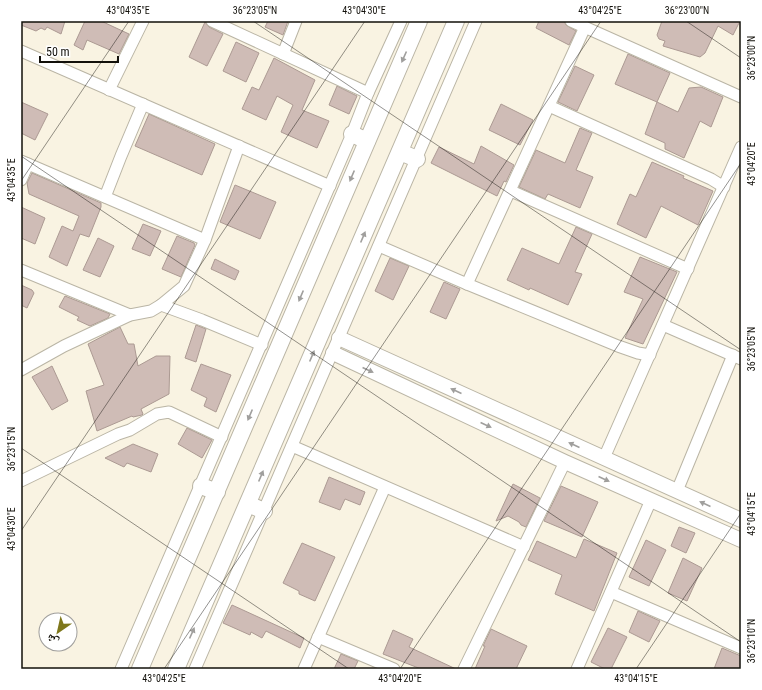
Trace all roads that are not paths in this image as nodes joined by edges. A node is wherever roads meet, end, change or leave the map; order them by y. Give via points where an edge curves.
1 (143, 21) edge
2 (212, 21) edge
3 (296, 21) edge
4 (401, 21) edge
5 (419, 21) edge
6 (456, 21) edge
7 (476, 21) edge
8 (571, 21) edge
9 (585, 27) junction
10 (21, 51) edge
11 (283, 54) junction
12 (110, 90) junction
13 (368, 93) junction
14 (741, 97) edge
15 (143, 104) junction
16 (549, 106) junction
17 (352, 134) junction
18 (367, 141) junction
19 (238, 146) junction
20 (741, 148) edge
21 (400, 152) junction
22 (417, 159) junction
23 (25, 162) edge
24 (21, 180) edge
25 (330, 186) junction
26 (724, 187) junction
27 (510, 191) junction
28 (104, 197) junction
29 (205, 240) junction
30 (379, 246) junction
31 (688, 269) junction
32 (21, 270) edge
33 (467, 284) junction
34 (162, 306) junction
35 (130, 315) junction
36 (663, 325) junction
37 (339, 338) junction
38 (262, 345) junction
39 (333, 353) junction
40 (650, 355) junction
41 (737, 357) edge
42 (21, 370) edge
43 (222, 437) junction
44 (292, 446) junction
45 (604, 458) junction
46 (565, 462) junction
47 (21, 482) edge
48 (201, 486) junction
49 (385, 487) junction
50 (677, 491) junction
51 (217, 492) junction
52 (651, 500) junction
53 (248, 504) junction
54 (264, 510) junction
55 (735, 518) edge
56 (721, 532) junction
57 (741, 540) edge
58 (524, 547) junction
59 (611, 592) junction
60 (318, 637) junction
61 (741, 648) edge
62 (121, 669) edge
63 (140, 669) edge
64 (176, 669) edge
65 (195, 669) edge
66 (304, 669) edge
67 (394, 669) edge
68 (464, 669) edge
69 (577, 669) edge

1 - 12 street
2 - 11 street
3 - 11 street
4 - 13 street
5 -> 18 main road
6 - 21 main road
7 - 22 street
8 - 9 street
9 - 14 street
9 - 16 street
10 - 12 street
11 - 13 street
12 - 15 street
13 - 17 street
15 - 19 street
15 - 28 street
16 - 26 street
16 - 27 street
17 - 18 main road
17 - 25 street
18 -> 51 main road
19 - 25 street
19 - 29 street
20 - 26 street
21 - 22 main road
53 -> 21 main road
22 - 30 street
23 - 24 street
23 - 28 street
25 - 38 street
26 - 31 street
27 - 31 street
27 - 33 street
28 - 29 street
29 - 34 street via 184,286
30 - 33 street
30 - 37 street
31 - 36 street
32 - 35 street
33 - 40 street via 618,346
34 - 35 street
34 - 38 street
35 - 42 street via 64,346
36 - 40 street
36 - 41 street
37 - 39 street
45 -> 37 street
38 - 43 street
39 - 44 street
39 -> 46 street
40 - 45 street
41 - 50 street
43 - 47 street via 169,412 156,414 130,430
43 - 48 street
44 - 49 street
44 - 54 street
45 - 50 street
46 -> 52 street
46 - 58 street
48 - 51 main road
48 - 62 street
49 - 58 street
49 - 60 street
55 -> 50 street
51 - 63 main road
52 - 56 street
52 - 59 street
53 - 54 main road
64 -> 53 main road
54 - 65 street
55 - 56 street
56 - 57 street
58 - 68 street
59 - 61 street
59 - 69 street
60 - 66 street
60 - 67 street

